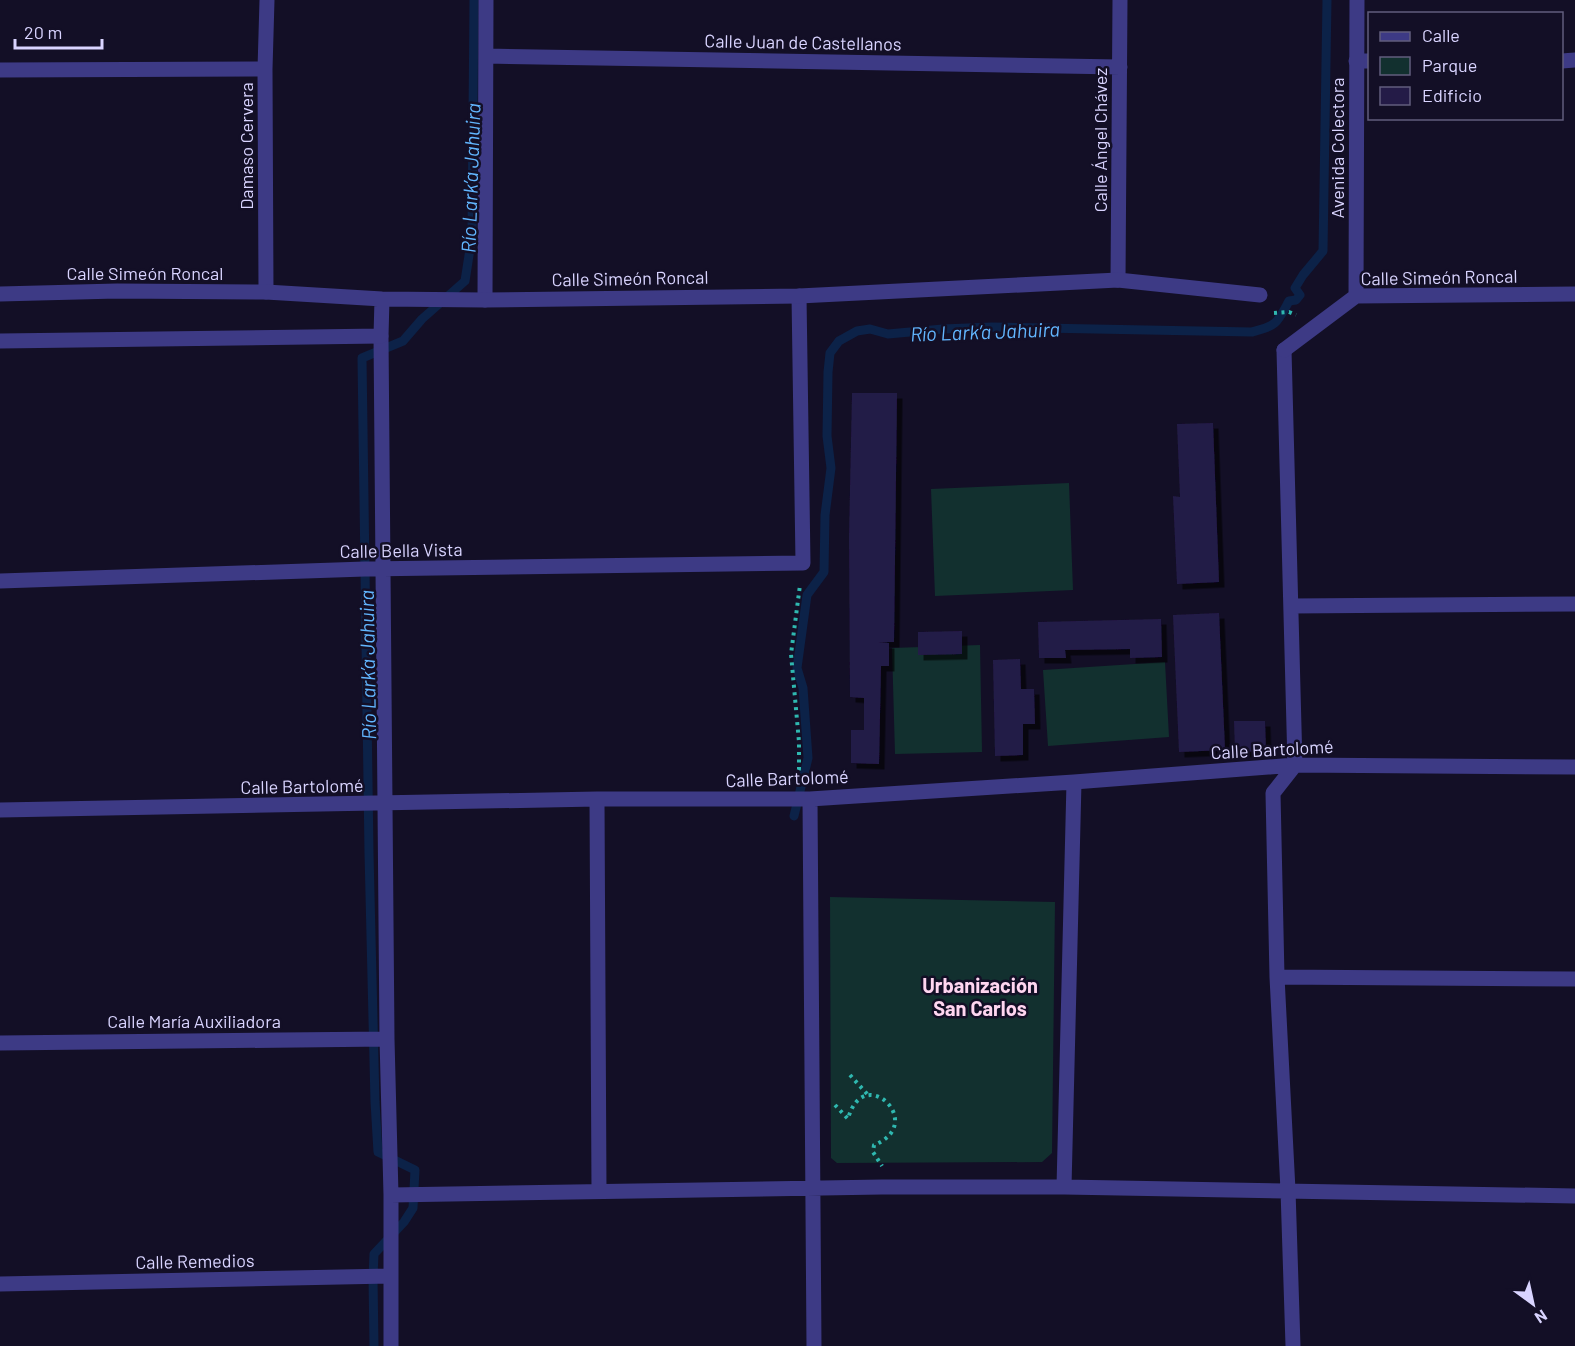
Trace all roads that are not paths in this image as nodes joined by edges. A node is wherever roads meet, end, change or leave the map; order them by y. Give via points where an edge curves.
1 (267, 0) edge
2 (486, 0) edge
3 (1120, 0) edge
4 (1357, 0) edge
5 (486, 56) junction
6 (1363, 61) edge
7 (1120, 67) junction
8 (265, 69) junction
9 (0, 70) edge
10 (1118, 280) junction
11 (266, 292) junction
12 (0, 294) edge
13 (1575, 294) edge
14 (1260, 295) road end
15 (800, 296) junction
16 (1356, 296) junction
17 (382, 298) junction
18 (485, 300) junction
19 (381, 336) junction
20 (0, 341) edge
21 (383, 569) junction
22 (0, 581) edge
23 (1575, 604) edge
24 (1292, 606) junction
25 (1295, 765) junction
26 (1575, 767) edge
27 (1074, 782) junction
28 (597, 799) junction
29 (810, 799) junction
30 (387, 804) junction
31 (0, 810) edge
32 (1277, 978) junction
33 (1575, 979) edge
34 (387, 1039) junction
35 (0, 1043) edge
36 (1064, 1187) junction
37 (812, 1189) junction
38 (1288, 1190) junction
39 (599, 1191) junction
40 (391, 1195) junction
41 (1575, 1196) edge
42 (390, 1276) junction
43 (0, 1284) edge
44 (391, 1346) edge
45 (814, 1346) edge
46 (1293, 1346) edge

1 - 8 street, Damaso Cervera
2 - 5 street
3 - 7 street, Calle Ángel Chávez
4 - 6 street, Avenida Colectora
5 - 7 street, Calle Juan de Castellanos
5 - 18 street
6 - 16 street, Avenida Colectora
7 - 10 street, Calle Ángel Chávez
8 - 9 street
8 - 11 street, Damaso Cervera
10 - 14 street, Calle Simeón Roncal
10 - 15 street, Calle Simeón Roncal
11 - 12 street, Calle Simeón Roncal
11 - 17 street, Calle Simeón Roncal
13 - 16 street, Calle Simeón Roncal
15 - 18 street, Calle Simeón Roncal
15 - 21 street, Calle Bella Vista via 803,564
16 - 24 street, Calle Simeón Roncal via 1284,350
17 - 18 street, Calle Simeón Roncal
17 - 19 street
19 - 20 street
19 - 21 street
21 - 22 street, Calle Bella Vista
21 - 30 street
23 - 24 street
24 - 25 street
25 - 26 street, Calle Bartolomé
25 - 27 street, Calle Bartolomé
25 - 32 street via 1273,794
27 - 29 street, Calle Bartolomé
27 - 36 street
28 - 29 street, Calle Bartolomé
28 - 30 street, Calle Bartolomé
28 - 39 street
29 - 37 street
30 - 31 street, Calle Bartolomé
30 - 34 street
32 - 33 street
32 - 38 street
34 - 35 street, Calle María Auxiliadora
34 - 40 street
36 - 37 street
36 - 38 street
37 - 39 street
37 - 45 street
38 - 41 street
38 - 46 street
39 - 40 street
40 - 42 street
42 - 43 street, Calle Remedios
42 - 44 street

